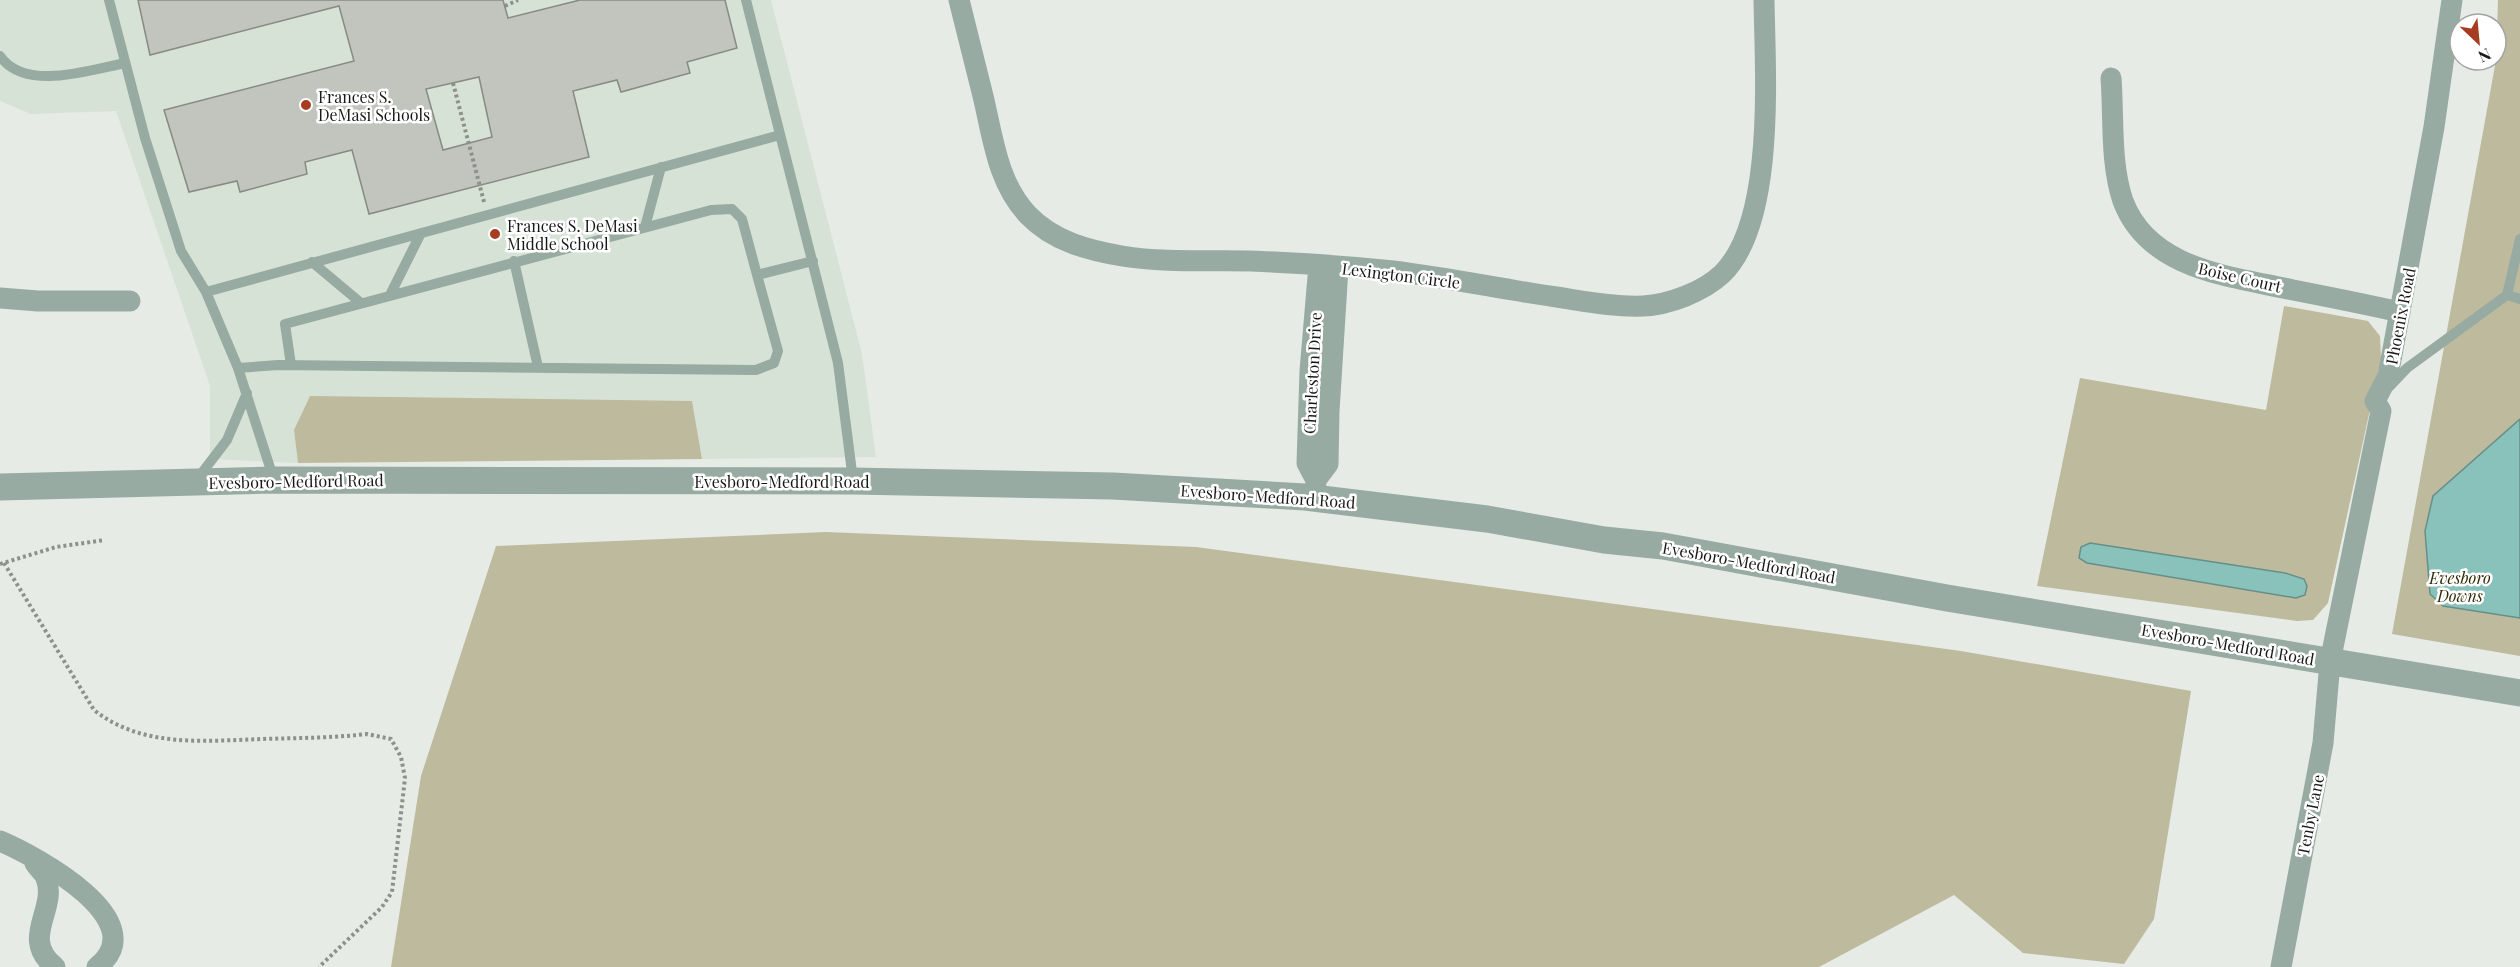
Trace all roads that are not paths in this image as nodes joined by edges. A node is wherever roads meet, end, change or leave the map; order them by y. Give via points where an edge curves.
1 (110, 0) edge
2 (746, 0) edge
3 (959, 0) edge
4 (1764, 0) edge
5 (2452, 0) edge
6 (0, 56) edge
7 (125, 63) junction
8 (2111, 78) dead end
9 (780, 135) junction
10 (661, 167) junction
11 (645, 227) junction
12 (421, 233) junction
13 (2520, 239) edge
14 (514, 261) junction
15 (813, 261) junction
16 (312, 262) junction
17 (1328, 266) junction
18 (757, 275) junction
19 (206, 292) junction
20 (392, 293) junction
21 (2507, 295) junction
22 (0, 297) edge
23 (2520, 299) edge
24 (130, 301) dead end
25 (360, 303) junction
26 (2400, 312) junction
27 (291, 365) junction
28 (538, 367) junction
29 (238, 368) junction
30 (247, 393) junction
31 (2375, 401) junction
32 (274, 480) junction
33 (853, 480) junction
34 (195, 482) junction
35 (0, 486) edge
36 (1316, 489) junction
37 (2330, 662) junction
38 (2520, 693) edge
39 (0, 841) edge
40 (30, 858) junction
41 (56, 967) edge
42 (97, 967) edge
43 (2281, 967) edge

1 - 7 lane
2 - 9 lane
3 - 17 street, Lexington Circle via 999,166 1011,192 1048,232 1072,244 1125,257
4 - 17 street, Lexington Circle via 1764,117 1755,206 1737,255 1721,275 1699,290 1646,306 1615,305
5 - 26 street, Phoenix Road
6 - 7 lane via 5,64 27,75 61,76
7 - 19 lane via 181,251
8 - 26 street, Boise Court via 2118,177 2132,221 2147,240 2168,254 2216,274
9 - 10 lane
9 - 15 lane
10 - 11 lane
10 - 12 lane
11 - 14 lane
11 - 18 lane via 711,210 732,209 742,219
12 - 16 lane
12 - 20 lane
13 - 21 lane
14 - 20 lane
14 - 28 lane
15 - 18 lane
15 - 33 lane via 838,363
16 - 19 lane
16 - 25 lane
17 - 36 street, Charleston Drive via 1310,371 1307,463
18 - 28 lane via 778,351 774,363 756,370
19 - 29 lane
20 - 25 lane
21 - 23 lane
21 - 31 lane via 2407,368
22 - 24 street
25 - 27 lane via 285,324
26 - 31 street, Phoenix Road via 2388,376
27 - 28 lane
27 - 29 lane
29 - 30 lane
30 - 32 lane
30 - 34 lane via 227,440
31 - 37 street via 2381,411
32 - 33 street, Evesboro-Medford Road
32 - 34 street, Evesboro-Medford Road
33 - 36 street, Evesboro-Medford Road
34 - 35 street, Evesboro-Medford Road
36 - 37 street, Evesboro-Medford Road
37 - 38 street, Evesboro-Medford Road
37 - 43 street, Tenby Lane via 2323,743
39 - 40 street
40 - 41 street via 46,877 48,890 39,942 42,953
40 - 42 street via 94,901 110,921 113,943 108,956

